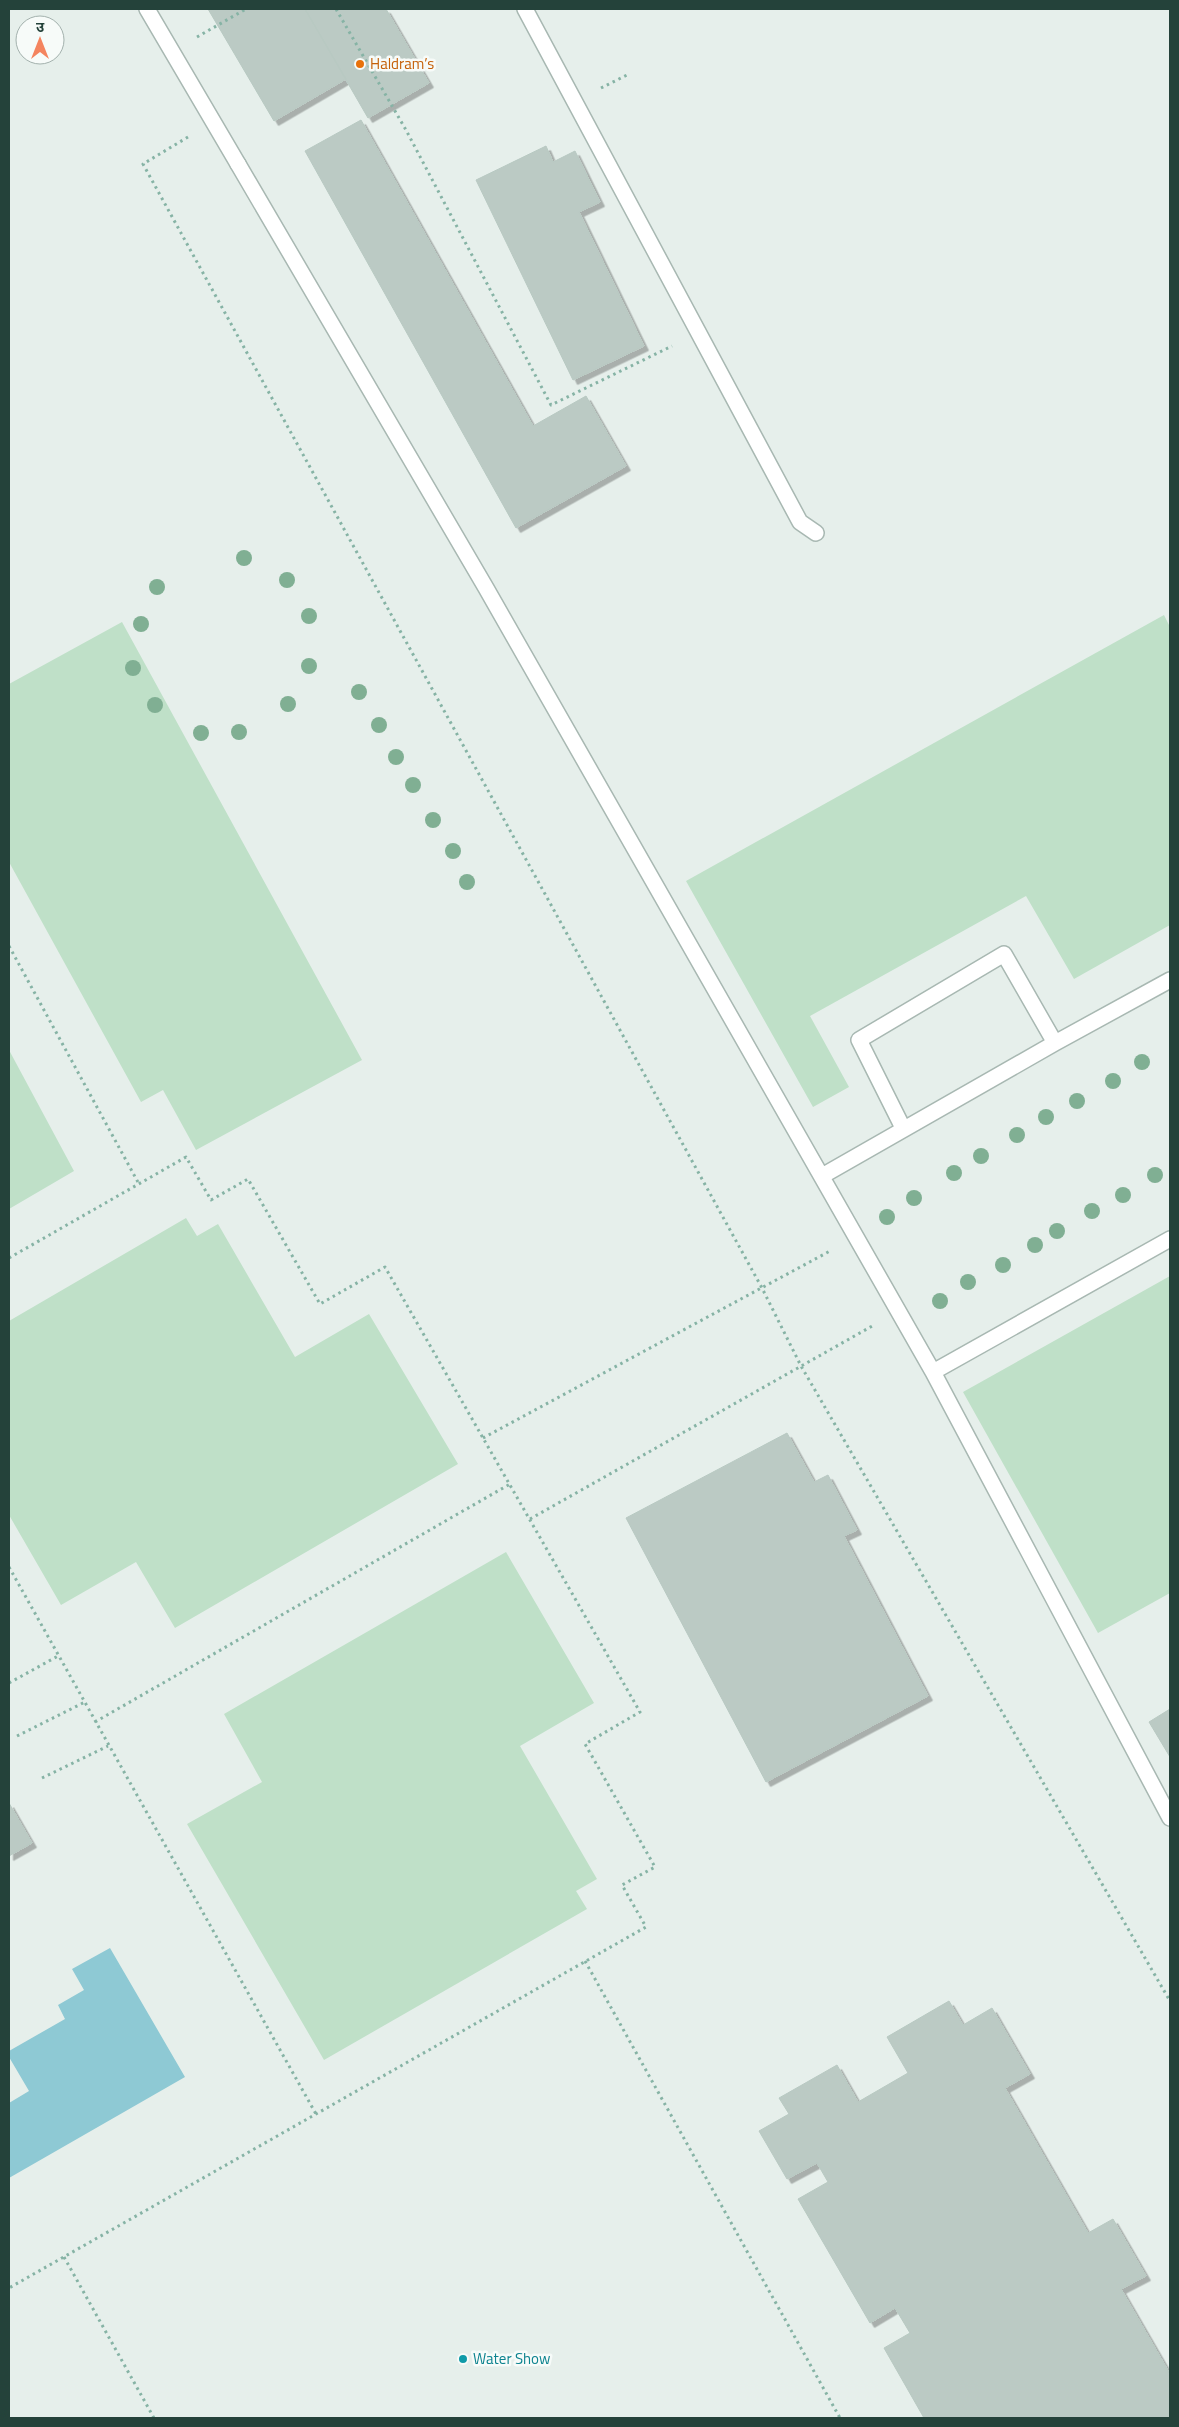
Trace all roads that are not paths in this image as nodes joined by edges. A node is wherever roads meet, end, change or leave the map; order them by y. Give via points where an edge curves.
1 (147, 9) edge
2 (524, 9) edge
3 (816, 533) dead end
4 (1170, 980) edge
5 (1055, 1043) junction
6 (903, 1128) junction
7 (822, 1176) junction
8 (1170, 1239) edge
9 (933, 1372) junction
10 (1170, 1818) edge

1 - 7 street via 491,597
2 - 3 street via 800,522
4 - 5 street
5 - 6 street
5 - 6 street via 1004,954 859,1040
6 - 7 street
7 - 9 street
8 - 9 street
9 - 10 street

